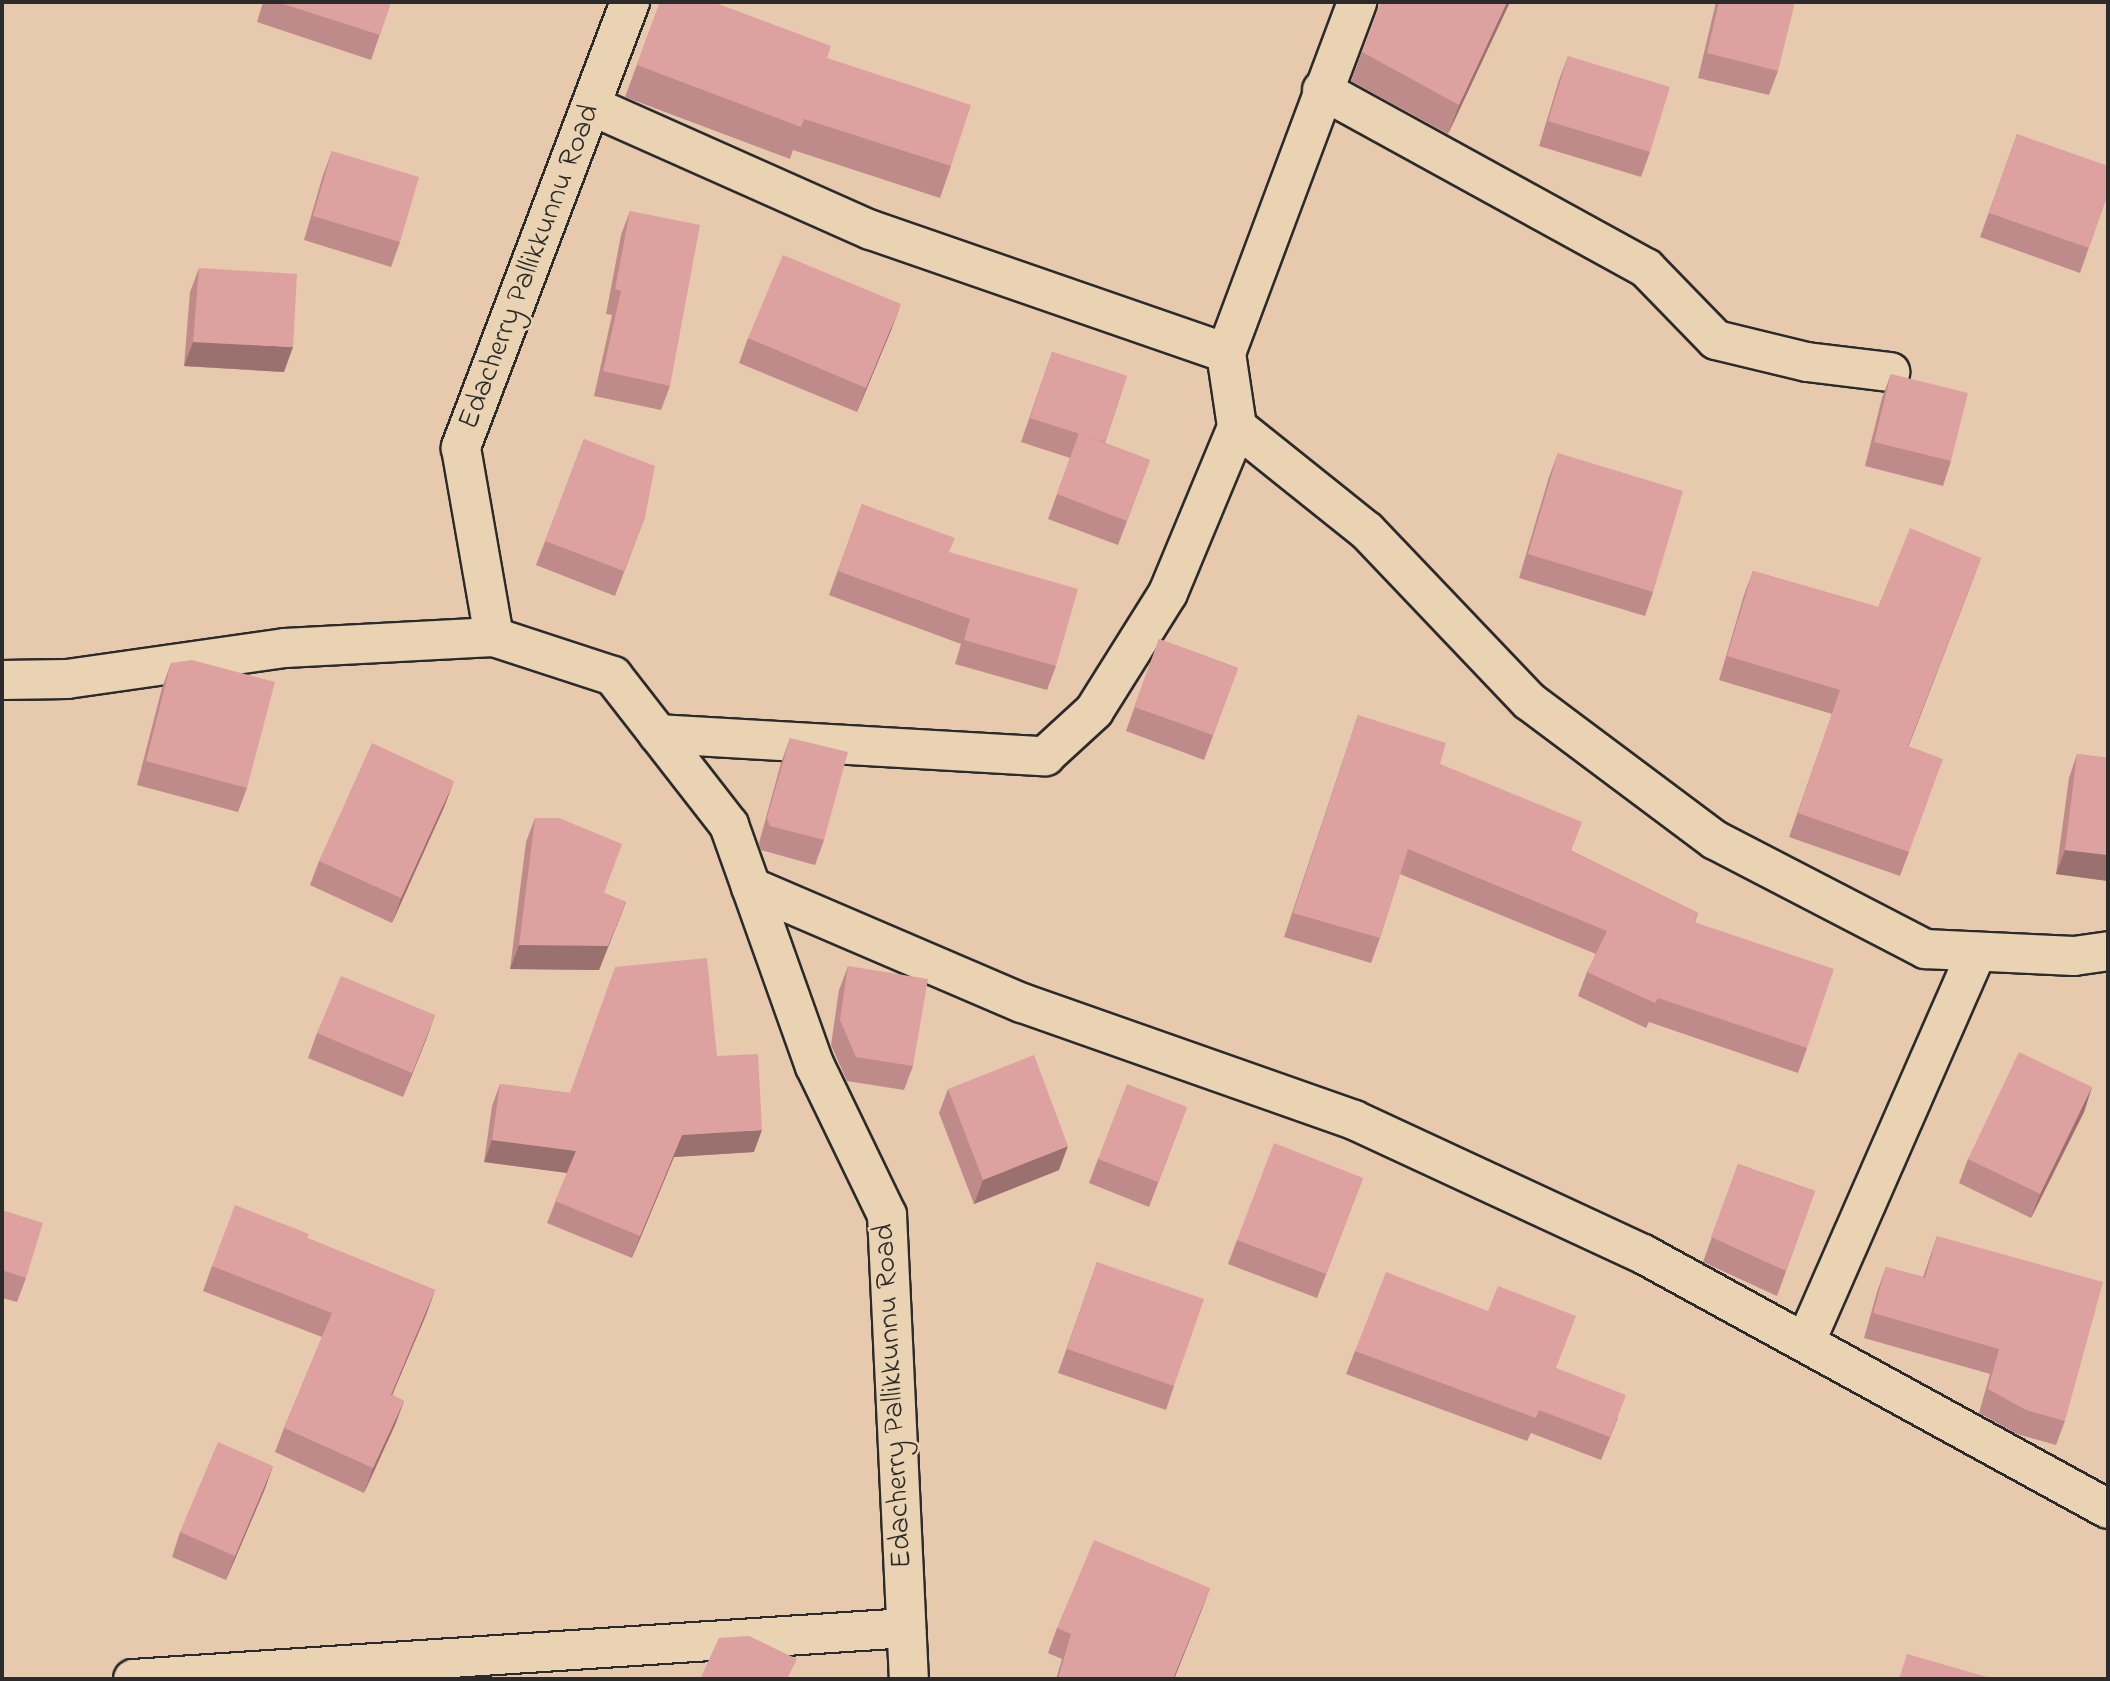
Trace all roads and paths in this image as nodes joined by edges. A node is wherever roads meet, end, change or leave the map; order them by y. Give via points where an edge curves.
1 (631, 2) edge
2 (1357, 2) edge
3 (1322, 90) junction
4 (592, 106) junction
5 (1226, 353) junction
6 (1890, 372) edge
7 (1237, 427) junction
8 (494, 637) junction
9 (2, 680) edge
10 (658, 734) junction
11 (751, 887) junction
12 (2108, 951) edge
13 (1977, 952) junction
14 (1806, 1341) junction
15 (2108, 1509) edge
16 (906, 1628) junction
17 (133, 1679) edge
18 (909, 1679) edge

1 - 4 street, Edacherry Pallikkunnu Road
2 - 3 street
3 - 5 street
3 - 6 street via 1646,268 1716,340 1807,362
4 - 5 street via 871,230
4 - 8 street, Edacherry Pallikkunnu Road via 461,448
5 - 7 street
7 - 10 street via 1168,593 1094,711 1045,756
7 - 13 street via 1367,531 1529,701 1715,840 1925,950
8 - 9 street via 285,648 67,679
8 - 10 street, Edacherry Pallikkunnu Road via 613,676
10 - 11 street, Edacherry Pallikkunnu Road via 729,825
11 - 14 street via 1022,1003 1354,1119 1643,1255
11 - 16 street, Edacherry Pallikkunnu Road via 816,1066 887,1215
12 - 13 street via 2074,956
13 - 14 street
14 - 15 street
16 - 17 street
16 - 18 street, Edacherry Pallikkunnu Road

